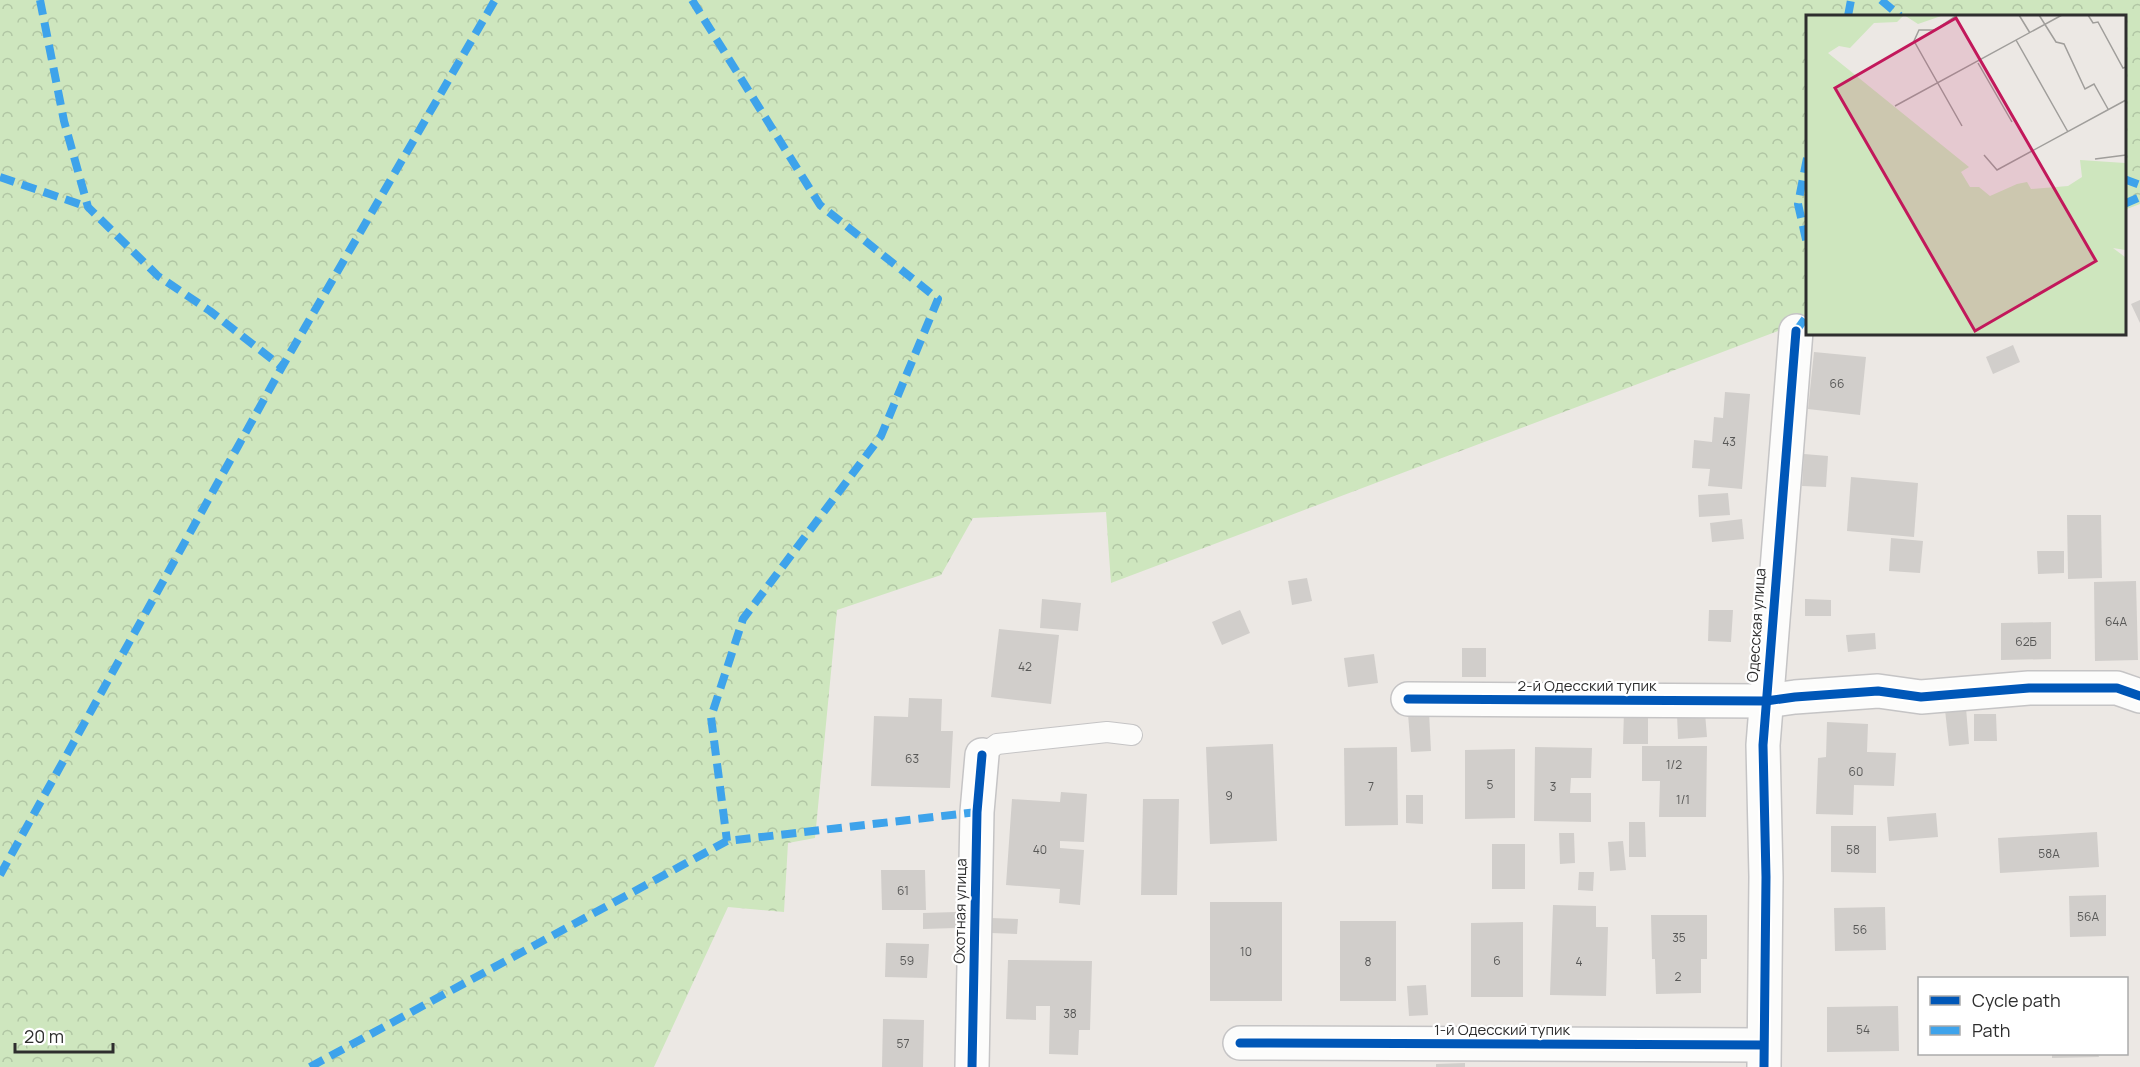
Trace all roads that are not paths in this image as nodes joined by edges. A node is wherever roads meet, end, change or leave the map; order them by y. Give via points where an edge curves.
1 (1796, 331) dead end
2 (2140, 696) edge
3 (1408, 699) dead end
4 (1766, 701) junction
5 (1132, 735) dead end
6 (982, 755) joint
7 (1240, 1043) dead end
8 (1764, 1056) edge
9 (972, 1067) edge

1 - 4 street, Одесская улица
2 - 4 street, 2-й Одесский тупик via 2116,688 2029,688 1922,697 1878,691
3 - 4 street, 2-й Одесский тупик
4 - 8 street, Одесская улица
5 - 6 lane via 1107,732 997,744
6 - 9 street, Охотная улица via 977,812
7 - 8 street, 1-й Одесский тупик

